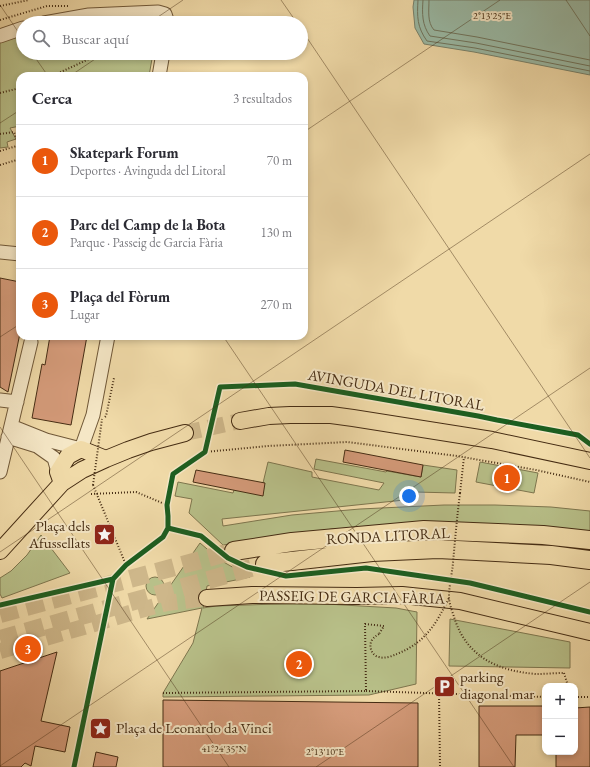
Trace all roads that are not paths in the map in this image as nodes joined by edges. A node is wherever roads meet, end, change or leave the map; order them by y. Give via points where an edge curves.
1 (79, 16) edge
2 (166, 16) edge
3 (16, 30) edge
4 (0, 36) edge
5 (162, 60) edge
6 (160, 72) edge
7 (0, 252) edge
8 (16, 254) edge
9 (107, 340) edge
10 (31, 342) dead end
11 (0, 400) edge
12 (17, 402) junction
13 (240, 422) tunnel mouth
14 (10, 432) junction
15 (185, 433) tunnel mouth
16 (81, 449) junction
17 (106, 459) junction
18 (590, 461) edge
19 (0, 472) edge
20 (60, 478) junction
21 (590, 540) edge
22 (0, 551) edge
23 (230, 555) tunnel mouth
24 (590, 560) edge
25 (261, 567) tunnel mouth
26 (207, 598) tunnel mouth
27 (590, 632) edge

1 - 2 street via 158,12
3 - 4 street
5 - 6 street
7 - 8 street
9 - 16 street via 93,415
10 - 12 street
11 - 12 street
12 - 14 street
13 - 18 main road via 269,416 331,416 360,419 478,437
14 - 16 street
14 - 19 street
14 - 20 street via 54,458
15 - 17 main road via 151,442
16 - 17 main road
16 - 20 main road via 68,456
17 - 20 main road
20 - 22 main road
21 - 23 highway, RONDA LITORAL via 424,530 292,542
24 - 25 highway, RONDA LITORAL via 551,555 438,549 372,552
26 - 27 main road, PASSEIG DE GARCIA FÀRIA via 252,595 431,598 460,601

